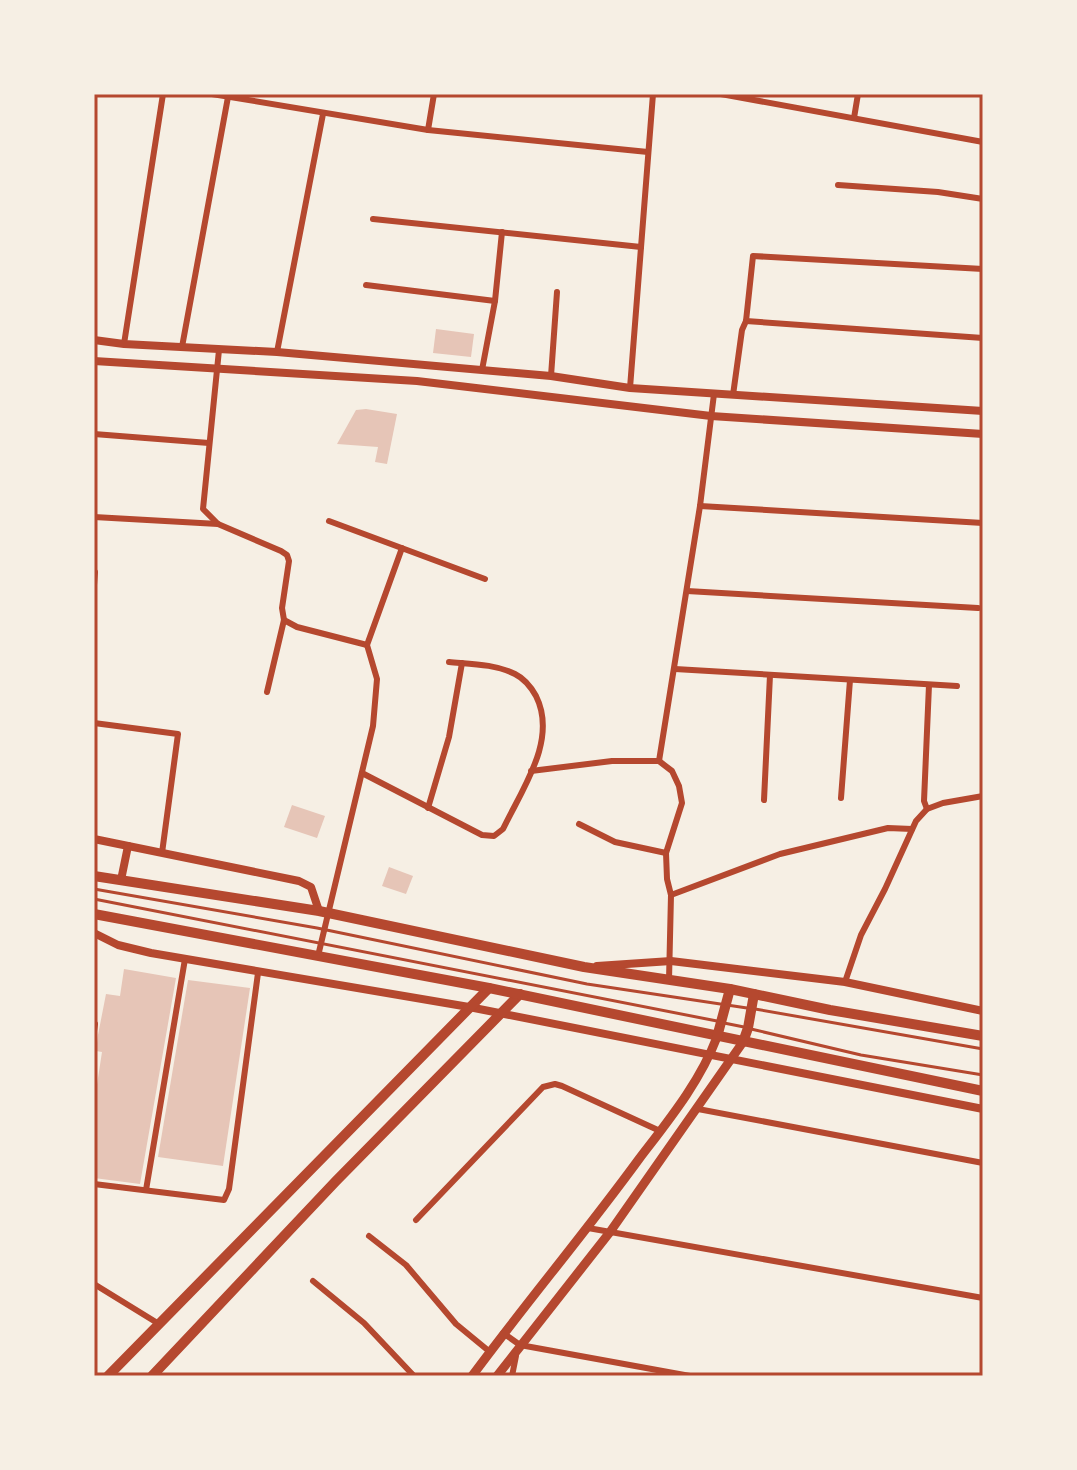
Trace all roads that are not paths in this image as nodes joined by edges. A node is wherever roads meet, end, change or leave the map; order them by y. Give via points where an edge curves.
1 (163, 94) edge
2 (212, 94) edge
3 (434, 94) edge
4 (653, 94) edge
5 (721, 94) edge
6 (785, 94) edge
7 (858, 94) edge
8 (228, 97) junction
9 (782, 106) junction
10 (323, 114) junction
11 (854, 118) junction
12 (428, 130) junction
13 (983, 142) edge
14 (648, 152) junction
15 (838, 185) dead end
16 (983, 199) edge
17 (373, 219) dead end
18 (502, 232) junction
19 (641, 247) junction
20 (983, 269) edge
21 (366, 285) dead end
22 (557, 292) dead end
23 (495, 301) junction
24 (746, 321) junction
25 (983, 338) edge
26 (94, 340) edge
27 (124, 344) junction
28 (182, 347) junction
29 (219, 350) junction
30 (277, 352) junction
31 (94, 361) edge
32 (216, 370) junction
33 (482, 370) junction
34 (551, 376) junction
35 (630, 388) junction
36 (714, 394) junction
37 (733, 395) junction
38 (983, 411) edge
39 (711, 416) junction
40 (94, 434) edge
41 (983, 434) edge
42 (209, 443) junction
43 (700, 506) junction
44 (94, 517) edge
45 (329, 521) dead end
46 (983, 523) edge
47 (218, 524) junction
48 (402, 548) junction
49 (95, 572) edge
50 (485, 579) dead end
51 (94, 585) edge
52 (687, 591) junction
53 (978, 608) dead end
54 (284, 620) junction
55 (367, 645) junction
56 (449, 662) dead end
57 (462, 663) junction
58 (675, 669) junction
59 (770, 675) junction
60 (850, 680) junction
61 (929, 685) junction
62 (957, 686) dead end
63 (267, 692) dead end
64 (94, 723) edge
65 (659, 761) junction
66 (531, 771) junction
67 (362, 773) junction
68 (983, 796) edge
69 (841, 798) dead end
70 (764, 800) dead end
71 (428, 808) junction
72 (927, 809) junction
73 (579, 824) dead end
74 (912, 829) junction
75 (94, 839) edge
76 (128, 846) junction
77 (162, 853) junction
78 (666, 853) junction
79 (94, 876) edge
80 (121, 880) junction
81 (94, 889) edge
82 (671, 895) junction
83 (94, 899) edge
84 (324, 912) junction
85 (94, 914) edge
86 (325, 929) junction
87 (94, 933) edge
88 (319, 950) junction
89 (185, 959) junction
90 (671, 961) junction
91 (584, 967) junction
92 (258, 973) junction
93 (669, 980) junction
94 (845, 982) junction
95 (489, 988) junction
96 (730, 989) junction
97 (520, 994) junction
98 (754, 994) junction
99 (726, 1004) junction
100 (469, 1007) junction
101 (752, 1008) junction
102 (983, 1011) edge
103 (500, 1013) junction
104 (721, 1022) junction
105 (95, 1024) edge
106 (748, 1028) junction
107 (94, 1031) edge
108 (983, 1036) edge
109 (717, 1037) junction
110 (743, 1042) junction
111 (983, 1049) edge
112 (710, 1056) junction
113 (732, 1059) junction
114 (983, 1075) edge
115 (983, 1091) edge
116 (698, 1109) junction
117 (983, 1109) edge
118 (660, 1131) junction
119 (983, 1163) edge
120 (94, 1184) edge
121 (146, 1190) junction
122 (416, 1220) dead end
123 (588, 1228) junction
124 (610, 1232) junction
125 (369, 1236) dead end
126 (313, 1281) dead end
127 (94, 1284) edge
128 (983, 1298) edge
129 (159, 1324) junction
130 (503, 1333) junction
131 (518, 1348) junction
132 (490, 1352) junction
133 (108, 1376) edge
134 (152, 1376) edge
135 (414, 1376) edge
136 (472, 1376) edge
137 (497, 1376) edge
138 (512, 1376) edge
139 (690, 1376) edge

1 - 27 street
2 - 8 street
3 - 12 street
4 - 14 street
5 - 9 street
6 - 9 street
7 - 11 street
8 - 10 street
8 - 28 street
9 - 11 street
10 - 12 street
10 - 30 street
11 - 13 street
12 - 14 street
14 - 19 street
15 - 16 street
17 - 18 street
18 - 19 street
18 - 23 street
19 - 35 street
20 - 24 street via 753,256
21 - 23 street
22 - 34 street
23 - 33 street
24 - 25 street
24 - 37 street
26 - 27 street
27 - 28 street
28 - 29 street
29 - 30 street
29 - 32 street
30 - 33 street
31 - 32 street
32 - 39 street via 417,381
32 - 42 street
33 - 34 street
34 - 35 street
35 - 36 street
36 - 37 street
36 - 39 street
37 - 38 street
39 - 41 street
39 - 43 street
40 - 42 street
42 - 47 street via 203,509
43 - 46 street
43 - 52 street
44 - 47 street
45 - 48 street
47 - 54 street via 287,555
48 - 50 street
48 - 55 street
49 - 51 street
52 - 53 street
52 - 58 street
54 - 55 street
54 - 63 street
55 - 67 street via 377,679
56 - 57 street
57 - 66 street via 494,667 531,686 542,709 542,746
57 - 71 street via 449,737
58 - 59 street
58 - 65 street
59 - 60 street
59 - 70 street
60 - 61 street
60 - 69 street
61 - 62 street
61 - 72 street
64 - 77 street via 178,734
65 - 66 street
65 - 78 street via 672,771 682,803
66 - 71 street via 503,829 494,836
67 - 71 street
67 - 84 street
68 - 72 street
72 - 74 street
73 - 78 street via 615,842
74 - 82 street via 888,828 780,854
74 - 94 street via 861,935
75 - 76 street
76 - 77 street
76 - 80 street
77 - 84 street via 299,881 311,887
78 - 82 street
79 - 80 main road
80 - 84 main road
81 - 86 lane
82 - 90 street
83 - 88 lane
84 - 86 street
84 - 91 main road
85 - 88 main road
86 - 88 street
86 - 99 lane via 587,984
87 - 89 street via 118,945
88 - 95 main road
88 - 104 lane
89 - 92 street
89 - 121 street
90 - 91 street
90 - 93 street
90 - 94 street
91 - 93 main road
92 - 100 street
92 - 121 street via 227,1196 219,1202
93 - 96 main road
94 - 102 street
95 - 97 main road
95 - 100 main road
96 - 98 main road
96 - 99 main road
97 - 103 main road
97 - 109 main road
98 - 101 main road
98 - 108 main road
99 - 101 lane
99 - 104 main road
100 - 103 street
100 - 129 main road
101 - 106 main road
101 - 111 lane
103 - 112 street
103 - 134 main road
104 - 106 lane
104 - 109 main road
105 - 107 street
106 - 110 main road
106 - 114 lane via 861,1055
109 - 110 main road
109 - 112 main road
110 - 113 main road
110 - 115 main road
112 - 113 street
112 - 118 main road
113 - 116 main road
113 - 117 street
116 - 119 street
116 - 124 main road
118 - 122 street via 562,1086 543,1087
118 - 123 main road
120 - 121 street
123 - 124 street
123 - 130 main road
124 - 128 street
124 - 131 main road
125 - 132 street via 406,1265 456,1324
126 - 135 street via 364,1323
127 - 129 street
129 - 133 main road
130 - 131 street
130 - 132 main road
131 - 137 main road
131 - 138 street
131 - 139 street
132 - 136 main road

